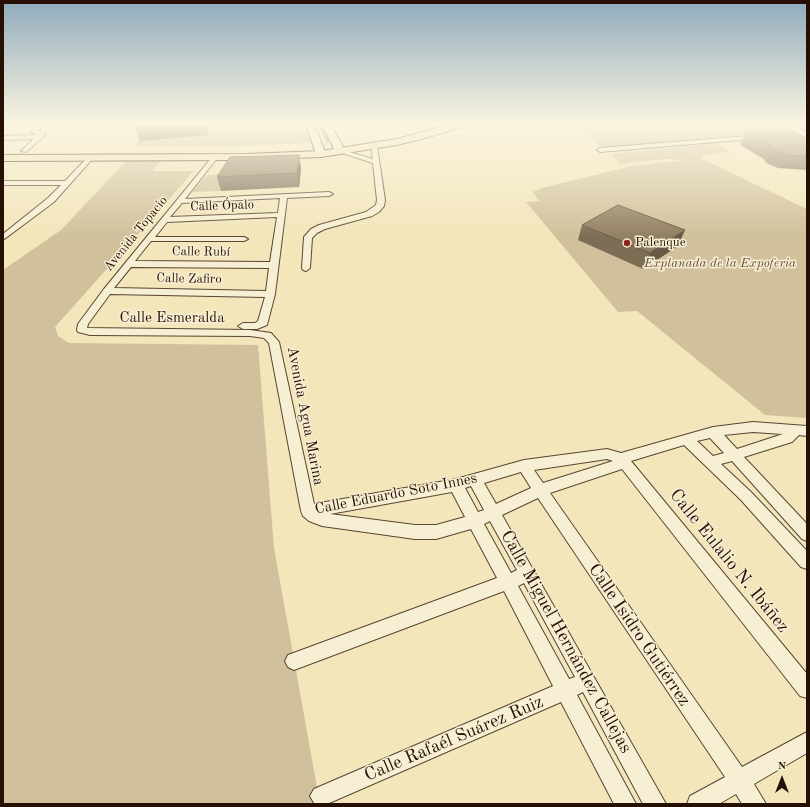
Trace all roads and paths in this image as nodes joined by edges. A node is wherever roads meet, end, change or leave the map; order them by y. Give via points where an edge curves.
1 (87, 162) edge
2 (211, 162) edge
3 (375, 162) edge
4 (3, 183) edge
5 (68, 183) junction
6 (329, 194) dead end
7 (284, 196) junction
8 (180, 201) junction
9 (281, 215) junction
10 (164, 220) junction
11 (3, 238) edge
12 (149, 239) junction
13 (244, 239) dead end
14 (128, 264) junction
15 (274, 265) junction
16 (306, 268) dead end
17 (107, 291) junction
18 (270, 294) junction
19 (82, 327) joint
20 (263, 329) junction
21 (802, 431) edge
22 (713, 432) junction
23 (686, 439) junction
24 (733, 454) junction
25 (621, 458) junction
26 (711, 462) junction
27 (524, 466) junction
28 (475, 480) junction
29 (456, 485) junction
30 (540, 490) junction
31 (308, 511) junction
32 (494, 512) junction
33 (475, 521) junction
34 (807, 534) edge
35 (807, 562) edge
36 (528, 574) junction
37 (507, 582) junction
38 (294, 661) dead end
39 (587, 681) junction
40 (807, 689) edge
41 (565, 691) junction
42 (807, 742) edge
43 (740, 781) junction
44 (321, 796) dead end
45 (625, 804) edge
46 (656, 804) edge
47 (698, 804) edge
48 (755, 804) edge

1 - 5 street
2 - 8 street, Avenida Topacio
3 - 16 street via 380,206 369,214 314,231 308,237
4 - 5 street
5 - 11 street via 41,209
6 - 7 street
7 - 8 street
7 - 9 street
8 - 10 street, Avenida Topacio
9 - 10 street, Calle Ópalo
9 - 15 street
10 - 12 street, Avenida Topacio
12 - 13 street
12 - 14 street, Avenida Topacio
14 - 15 street, Calle Rubí
14 - 17 street, Avenida Topacio
15 - 18 street
17 - 18 street, Calle Zafiro
17 - 19 street, Avenida Topacio
18 - 20 street
19 - 20 street, Calle Esmeralda via 90,332
20 - 31 street, Avenida Agua Marina via 274,342
21 - 22 street, Calle Eduardo Soto Innes via 753,427
21 - 24 street via 774,443
22 - 23 street, Calle Eduardo Soto Innes
22 - 24 street
23 - 25 street, Calle Eduardo Soto Innes
23 - 26 street
24 - 26 street
24 - 34 street
25 - 27 street, Calle Eduardo Soto Innes via 607,454
25 - 30 street, Calle Eduardo Soto Innes via 617,466
25 - 40 street, Calle Eulalio N. Ibáñez
26 - 35 street
27 - 28 street, Calle Eduardo Soto Innes
27 - 30 street, Calle Isidro Gutiérrez
28 - 29 street, Calle Eduardo Soto Innes
28 - 32 street, Calle Miguel Hernández Callejas
29 - 31 street, Calle Eduardo Soto Innes
29 - 33 street, Calle Miguel Hernández Callejas
30 - 32 street, Calle Eduardo Soto Innes
30 - 43 street, Calle Isidro Gutiérrez
31 - 33 street, Calle Eduardo Soto Innes via 322,519 414,532 436,532
32 - 33 street, Calle Eduardo Soto Innes
32 - 36 street, Calle Miguel Hernández Callejas
33 - 37 street, Calle Miguel Hernández Callejas
36 - 37 street
36 - 39 street, Calle Miguel Hernández Callejas
37 - 38 street
37 - 41 street, Calle Miguel Hernández Callejas
39 - 41 street, Calle Rafaél Suárez Ruiz
39 - 46 street, Calle Miguel Hernández Callejas
41 - 44 street, Calle Rafaél Suárez Ruiz
41 - 45 street, Calle Miguel Hernández Callejas
42 - 43 street
43 - 47 street
43 - 48 street, Calle Isidro Gutiérrez

